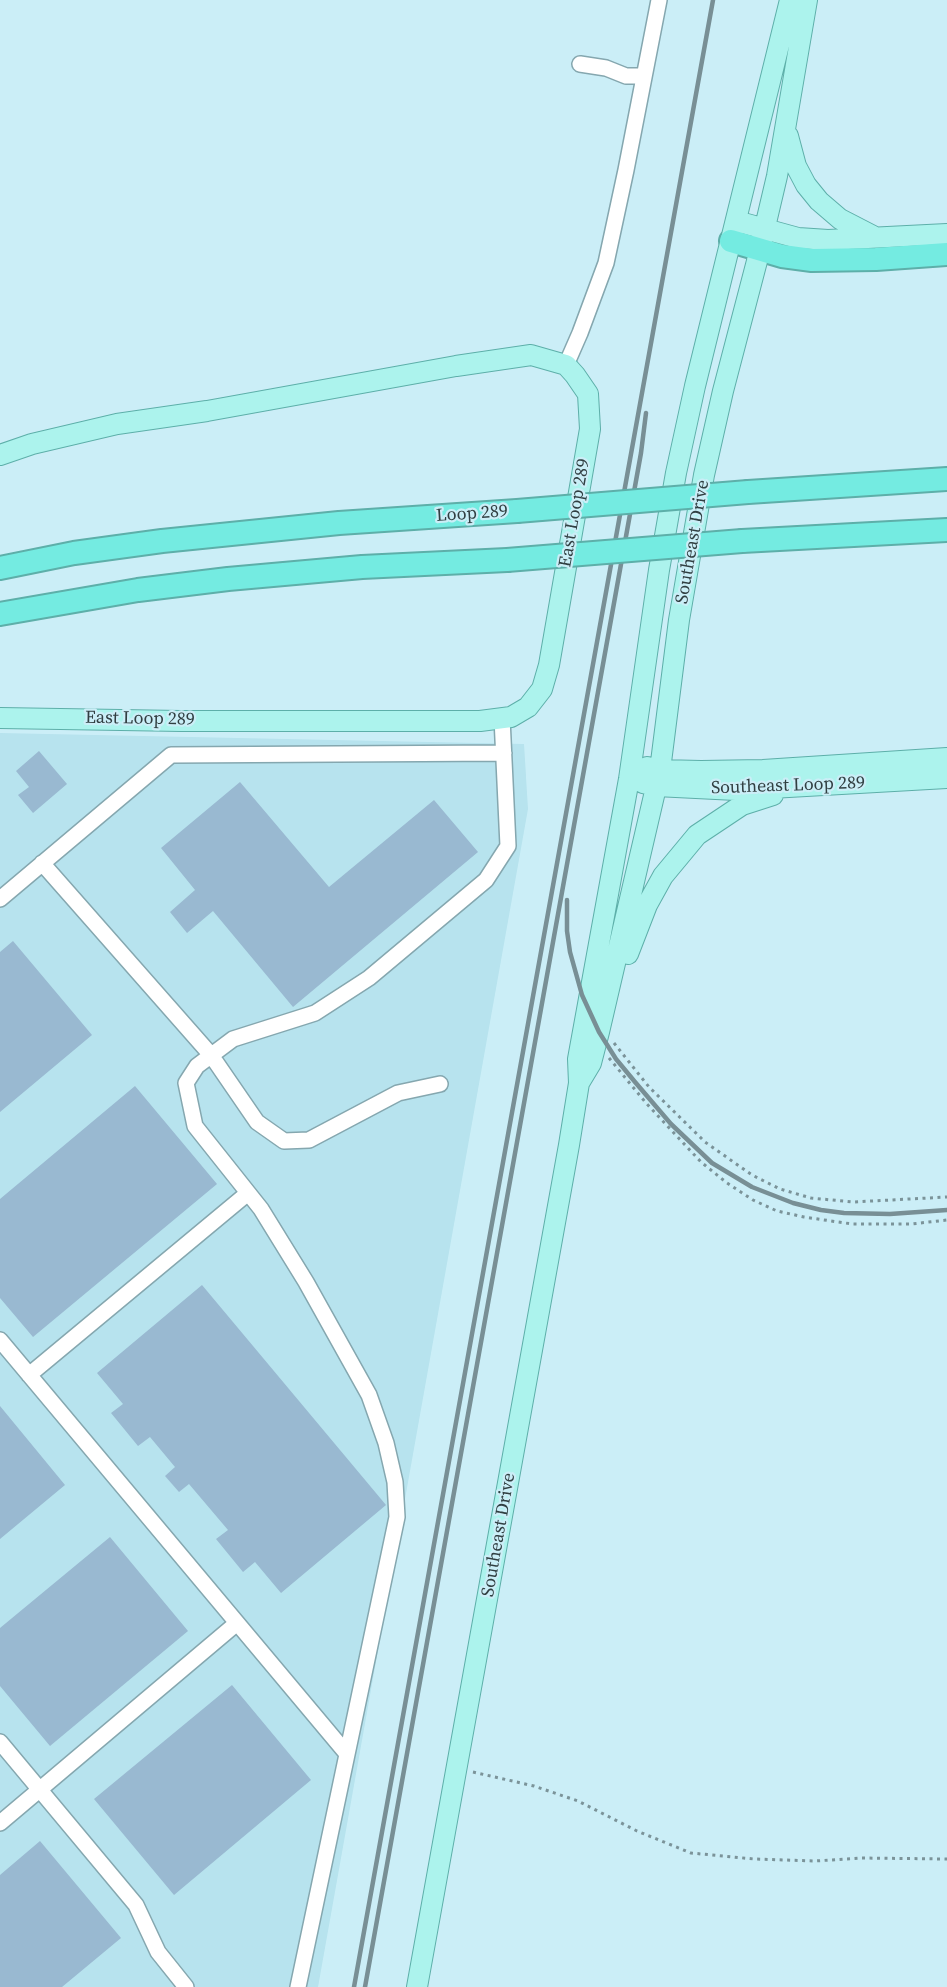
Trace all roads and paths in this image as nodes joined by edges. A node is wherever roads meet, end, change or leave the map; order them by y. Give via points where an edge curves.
1 (659, 0) edge
2 (790, 0) edge
3 (807, 0) edge
4 (580, 64) dead end
5 (644, 76) junction
6 (786, 116) junction
7 (734, 231) junction
8 (947, 234) edge
9 (875, 238) junction
10 (762, 240) junction
11 (947, 254) edge
12 (566, 365) junction
13 (0, 455) edge
14 (947, 479) edge
15 (947, 530) edge
16 (869, 534) junction
17 (947, 540) edge
18 (0, 568) edge
19 (0, 614) edge
20 (0, 718) edge
21 (502, 718) junction
22 (504, 753) junction
23 (947, 758) edge
24 (630, 771) junction
25 (658, 778) junction
26 (947, 778) edge
27 (805, 787) junction
28 (42, 863) junction
29 (0, 899) edge
30 (609, 991) junction
31 (598, 1034) junction
32 (211, 1055) junction
33 (579, 1083) junction
34 (440, 1084) dead end
35 (248, 1193) junction
36 (947, 1197) edge
37 (947, 1220) edge
38 (0, 1340) edge
39 (29, 1375) junction
40 (237, 1623) junction
41 (0, 1742) edge
42 (347, 1754) junction
43 (457, 1769) junction
44 (40, 1790) junction
45 (0, 1823) edge
46 (947, 1859) edge
47 (186, 1987) edge
48 (298, 1987) edge
49 (417, 1987) edge

1 - 5 street
2 - 7 main road, Southeast Drive
3 - 6 main road, Southeast Drive
4 - 5 street via 626,76
5 - 12 street via 606,263
6 - 9 main road via 789,144 806,185 840,219
6 - 10 main road, Southeast Drive
7 - 10 highway
7 - 24 main road, Southeast Drive via 676,473
8 - 9 main road
9 - 10 main road
10 - 11 highway via 782,255 812,260
10 - 25 main road, Southeast Drive via 704,475
12 - 13 main road via 531,355 456,366 117,424
12 - 21 main road, East Loop 289 via 588,394 590,429 549,665 542,689 528,707
14 - 18 highway, Loop 289, bridge via 339,523 162,541
15 - 16 highway
16 - 17 highway
16 - 19 highway, bridge via 228,579
20 - 21 main road, East Loop 289
21 - 22 street
22 - 28 street via 171,755
22 - 32 street via 508,846 486,880 369,978 315,1012 233,1038
23 - 25 main road, Southeast Loop 289
24 - 25 main road, Southeast Loop 289
24 - 33 main road, Southeast Drive via 578,1059
25 - 27 main road, Southeast Loop 289 via 736,790
25 - 30 main road, Southeast Drive
26 - 27 main road, Southeast Loop 289
27 - 30 main road via 742,806 697,835 663,876
28 - 29 street
28 - 32 street
30 - 31 main road, Southeast Drive
31 - 33 main road, Southeast Drive via 591,1063
31 - 36 path via 705,1143 780,1189 811,1198 853,1202
31 - 37 path via 646,1103 701,1162 753,1200 777,1211 852,1224
32 - 34 street via 257,1122 284,1142 309,1140 399,1093
32 - 35 street via 197,1066 186,1083 195,1126
33 - 43 main road, Southeast Drive
35 - 39 street
35 - 42 street via 306,1282 369,1395 395,1482 397,1516
38 - 39 street
39 - 40 street
40 - 42 street
40 - 44 street
41 - 44 street
42 - 48 street
43 - 46 path via 578,1801 691,1853 815,1861
43 - 49 main road, Southeast Drive
44 - 45 street
44 - 47 street via 136,1905 158,1953

